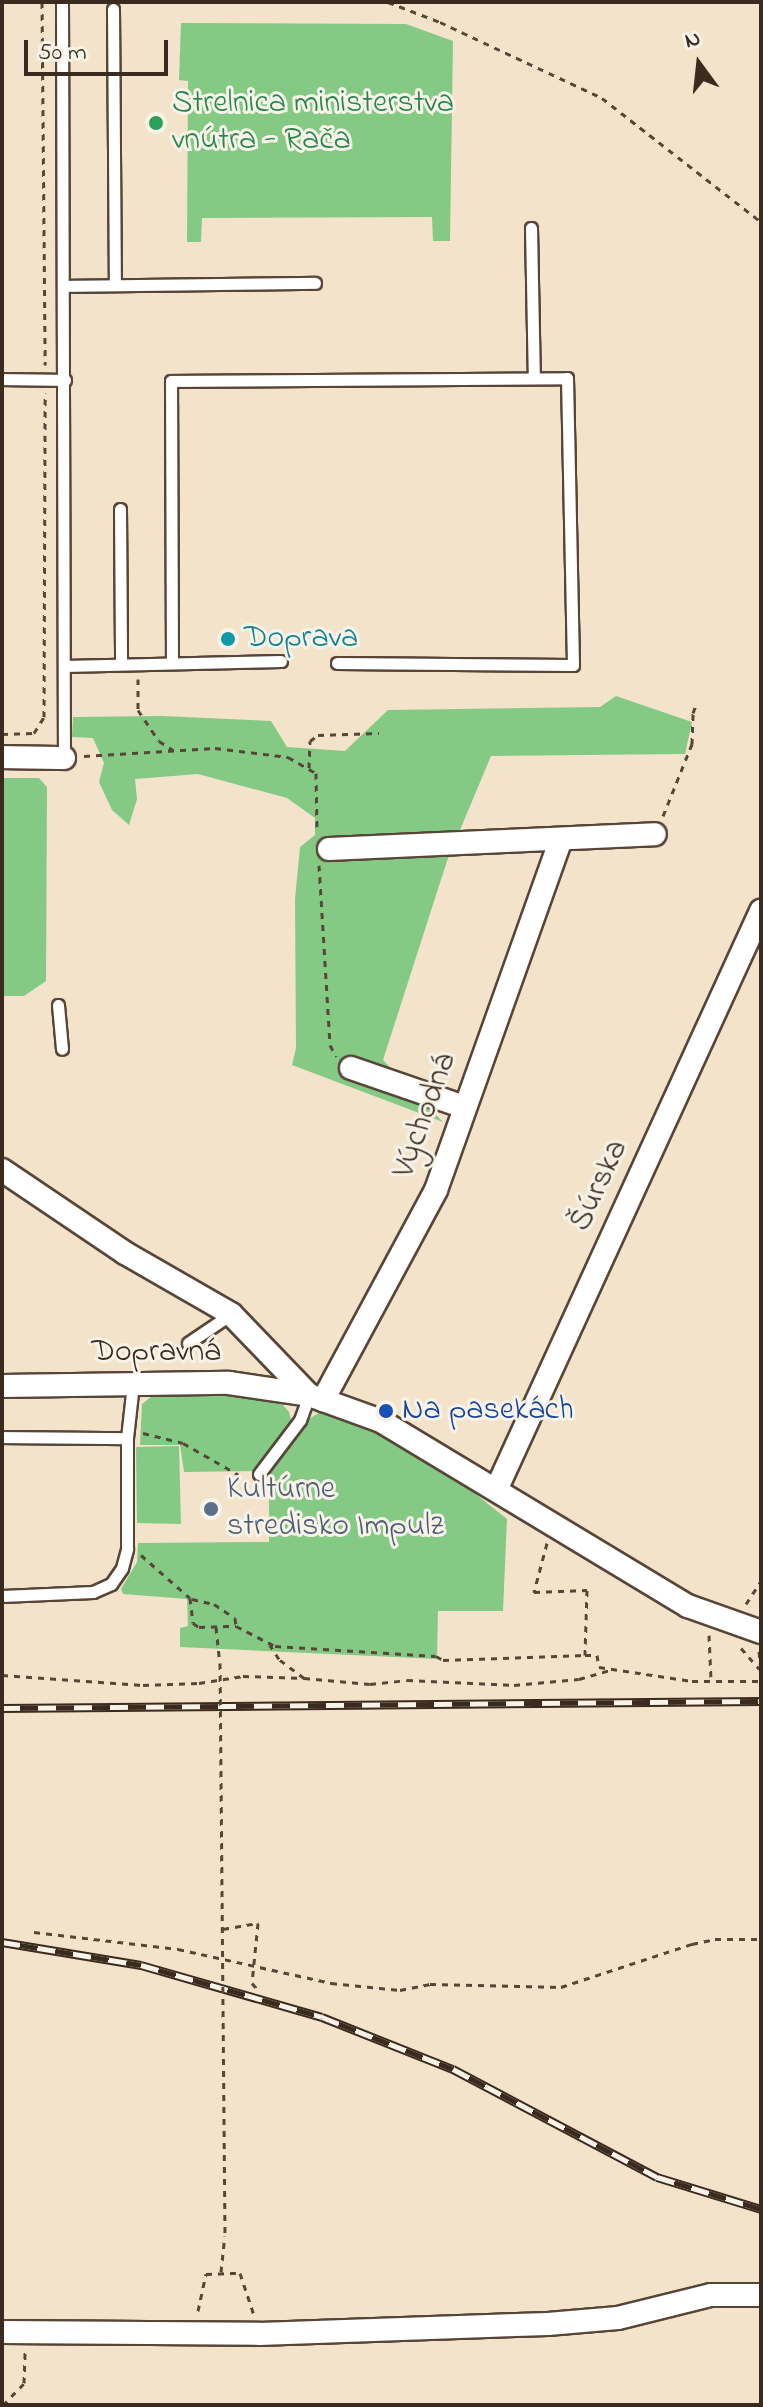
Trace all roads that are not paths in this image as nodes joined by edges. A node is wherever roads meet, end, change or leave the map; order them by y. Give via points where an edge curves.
1 (62, 2) edge
2 (113, 9) dead end
3 (531, 228) dead end
4 (315, 283) dead end
5 (115, 285) junction
6 (64, 286) junction
7 (534, 378) junction
8 (2, 379) edge
9 (65, 380) junction
10 (120, 509) dead end
11 (281, 661) dead end
12 (172, 662) junction
13 (121, 663) junction
14 (337, 663) dead end
15 (64, 666) junction
16 (2, 757) edge
17 (64, 758) joint
18 (655, 834) road end
19 (560, 841) junction
20 (323, 849) road end
21 (761, 911) edge
22 (58, 1005) dead end
23 (62, 1049) dead end
24 (351, 1068) road end
25 (464, 1107) junction
26 (2, 1170) edge
27 (231, 1314) junction
28 (188, 1343) dead end
29 (133, 1384) junction
30 (2, 1386) edge
31 (316, 1397) junction
32 (127, 1433) junction
33 (2, 1437) edge
34 (259, 1474) dead end
35 (497, 1488) junction
36 (2, 1596) edge
37 (761, 1611) edge
38 (748, 1636) edge
39 (761, 2295) edge
40 (2, 2332) edge

1 - 6 lane
2 - 5 lane
3 - 7 lane
4 - 5 lane
5 - 6 lane
6 - 9 lane
7 - 12 lane via 171,381
7 - 14 lane via 567,378 573,665
8 - 9 lane
9 - 15 lane
10 - 13 lane
11 - 12 lane
12 - 13 lane
13 - 15 lane
15 - 17 lane
16 - 17 street
18 - 19 street
19 - 20 street
19 - 25 street, Východná
21 - 35 street, Šúrska
22 - 23 lane
24 - 25 street
25 - 31 street, Východná via 436,1190
26 - 27 street via 125,1253
27 - 28 lane
27 - 31 street
29 - 30 street, Dopravná
29 - 31 street, Dopravná via 229,1383
29 - 32 lane
31 - 34 lane
31 - 35 street via 381,1421
32 - 33 lane
32 - 36 lane via 127,1549 111,1584 93,1592
35 - 38 street via 712,1625
37 - 38 street
39 - 40 street via 711,2295 618,2318 548,2324 259,2334

